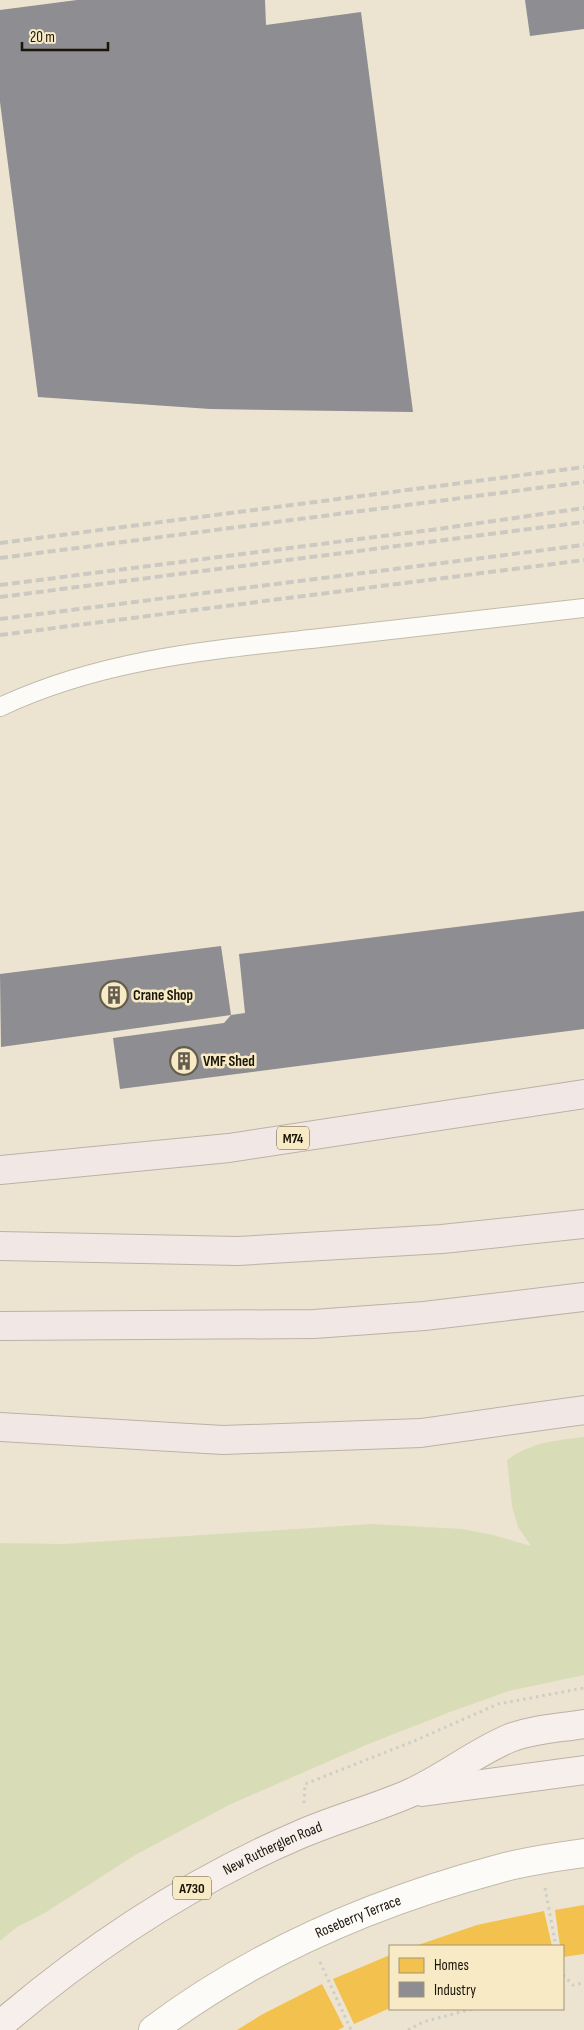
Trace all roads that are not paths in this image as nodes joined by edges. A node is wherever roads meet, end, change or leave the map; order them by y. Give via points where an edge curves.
1 (584, 608) edge
2 (0, 707) edge
3 (584, 1094) edge
4 (0, 1170) edge
5 (584, 1224) edge
6 (0, 1246) edge
7 (584, 1297) edge
8 (0, 1326) edge
9 (584, 1410) edge
10 (0, 1427) edge
11 (584, 1724) edge
12 (584, 1770) edge
13 (409, 1794) junction
14 (584, 1852) edge
15 (0, 2025) edge
16 (153, 2030) edge

1 - 2 lane via 192,652 112,668 35,691
3 - 4 highway, M74 via 229,1148
5 - 6 highway via 442,1239 238,1251
7 - 8 highway via 424,1316 314,1324
9 - 10 highway via 421,1433 233,1440
11 - 13 main road, New Rutherglen Road / A730 via 511,1738
12 - 13 main road, New Rutherglen Road / A730
13 - 15 main road, New Rutherglen Road / A730 via 302,1833 201,1883 93,1951
14 - 16 street, Roseberry Terrace via 500,1868 428,1889 347,1919 261,1961

